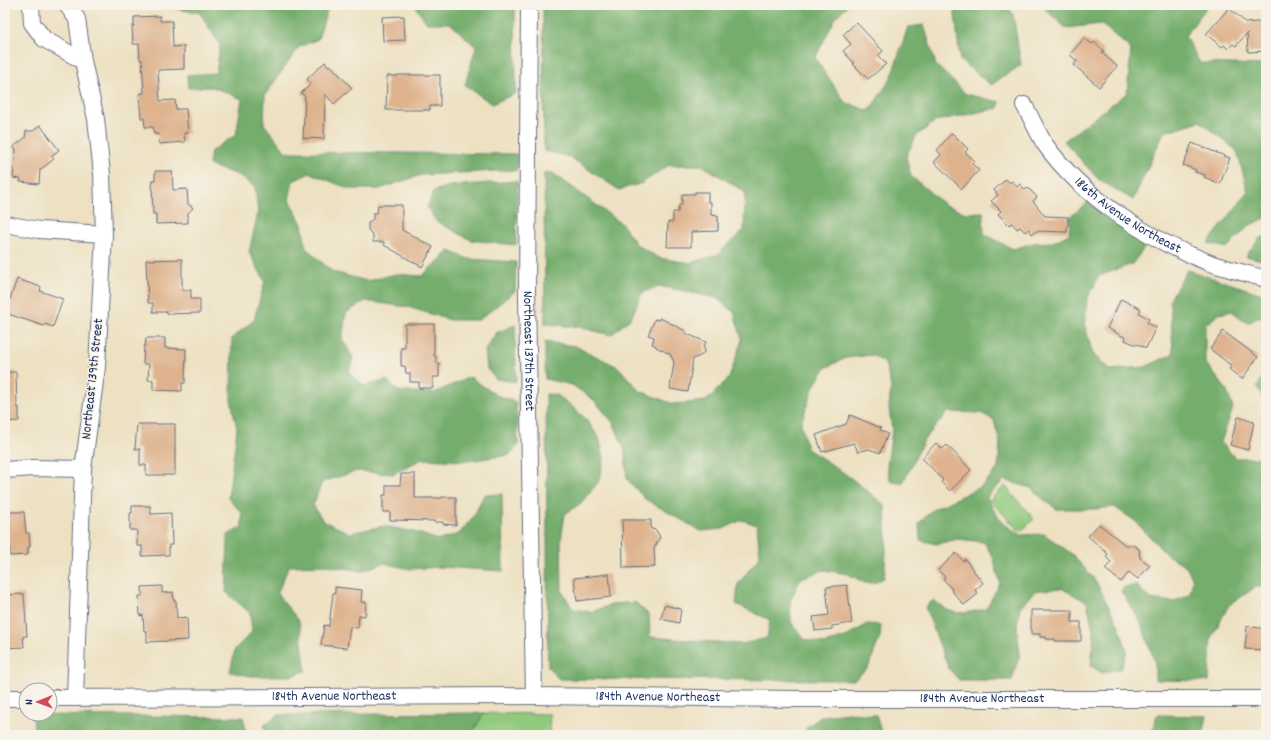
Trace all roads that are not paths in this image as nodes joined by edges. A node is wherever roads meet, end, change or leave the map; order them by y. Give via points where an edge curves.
1 (32, 5) edge
2 (67, 5) edge
3 (529, 5) edge
4 (83, 60) junction
5 (1024, 105) dead end
6 (5, 224) edge
7 (104, 234) junction
8 (1266, 279) edge
9 (83, 469) junction
10 (5, 470) edge
11 (534, 696) junction
12 (5, 698) edge
13 (18, 698) edge
14 (58, 698) edge
15 (75, 698) junction
16 (1266, 699) edge

1 - 4 street via 32,23 44,39
2 - 4 street, Northeast 139th Street via 77,19
3 - 11 street, Northeast 137th Street via 528,295
4 - 7 street, Northeast 139th Street via 96,119 102,174
5 - 8 street, 186th Avenue Northeast via 1044,142 1062,165 1104,205 1156,238 1210,263
6 - 7 street via 39,230
7 - 9 street, Northeast 139th Street via 97,367
9 - 10 street
9 - 15 street, Northeast 139th Street
11 - 15 street, 184th Avenue Northeast
11 - 16 street, 184th Avenue Northeast
12 - 13 street
14 - 15 street, 184th Avenue Northeast

